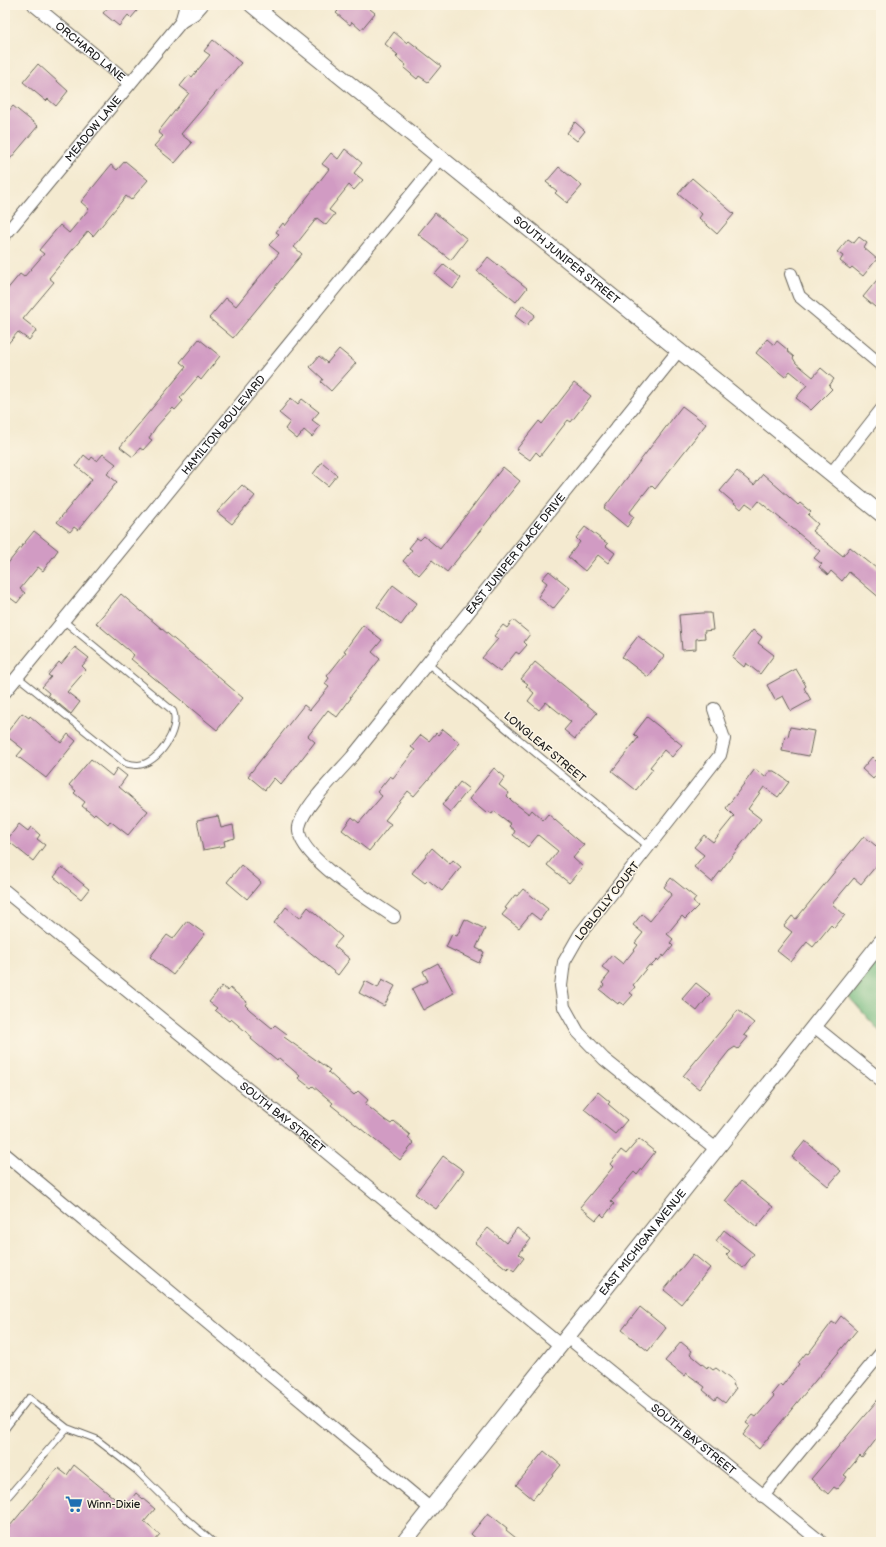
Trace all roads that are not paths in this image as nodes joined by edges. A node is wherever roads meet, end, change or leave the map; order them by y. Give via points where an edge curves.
1 (34, 5) edge
2 (186, 5) edge
3 (202, 5) edge
4 (263, 8) edge
5 (181, 22) junction
6 (129, 83) junction
7 (441, 158) junction
8 (5, 235) edge
9 (791, 274) dead end
10 (679, 350) junction
11 (881, 365) edge
12 (881, 410) edge
13 (831, 474) junction
14 (881, 514) edge
15 (64, 621) junction
16 (427, 663) junction
17 (18, 677) junction
18 (5, 692) edge
19 (714, 709) dead end
20 (649, 847) junction
21 (5, 891) edge
22 (394, 917) dead end
23 (881, 942) edge
24 (814, 1026) junction
25 (881, 1080) edge
26 (716, 1149) junction
27 (5, 1154) edge
28 (563, 1340) junction
29 (881, 1353) edge
30 (67, 1428) junction
31 (5, 1429) edge
32 (763, 1496) junction
33 (5, 1500) edge
34 (430, 1509) junction
35 (213, 1542) edge
36 (404, 1542) edge
37 (820, 1542) edge

1 - 6 street, ORCHARD LANE
2 - 5 street, MEADOW LANE
3 - 5 street, MEADOW LANE
4 - 7 street, SOUTH JUNIPER STREET
5 - 6 street, MEADOW LANE
6 - 8 street, MEADOW LANE
7 - 10 street, SOUTH JUNIPER STREET
7 - 15 street, HAMILTON BOULEVARD
9 - 11 street via 799,296
10 - 13 street, SOUTH JUNIPER STREET
10 - 16 street, EAST JUNIPER PLACE DRIVE
12 - 13 street
13 - 14 street, SOUTH JUNIPER STREET
15 - 17 street, HAMILTON BOULEVARD
15 - 17 lane via 173,711 175,717 172,734 158,753 149,762 138,765 125,763
16 - 20 lane, LONGLEAF STREET
16 - 22 street, EAST JUNIPER PLACE DRIVE via 306,811 299,828 300,838 324,868
17 - 18 street, HAMILTON BOULEVARD
19 - 20 street, LOBLOLLY COURT via 724,739 720,755
20 - 26 street, LOBLOLLY COURT via 580,934 564,962 560,986 564,1006 578,1032 604,1059
21 - 28 street, SOUTH BAY STREET via 245,1087
23 - 24 street, EAST MICHIGAN AVENUE
24 - 25 street
24 - 26 street, EAST MICHIGAN AVENUE
26 - 28 street, EAST MICHIGAN AVENUE
27 - 34 street
28 - 32 street, SOUTH BAY STREET
28 - 34 street, EAST MICHIGAN AVENUE
29 - 32 street
30 - 31 lane via 29,1398
30 - 33 lane
30 - 35 lane via 96,1439 136,1470
32 - 37 street, SOUTH BAY STREET
34 - 36 street, EAST MICHIGAN AVENUE

